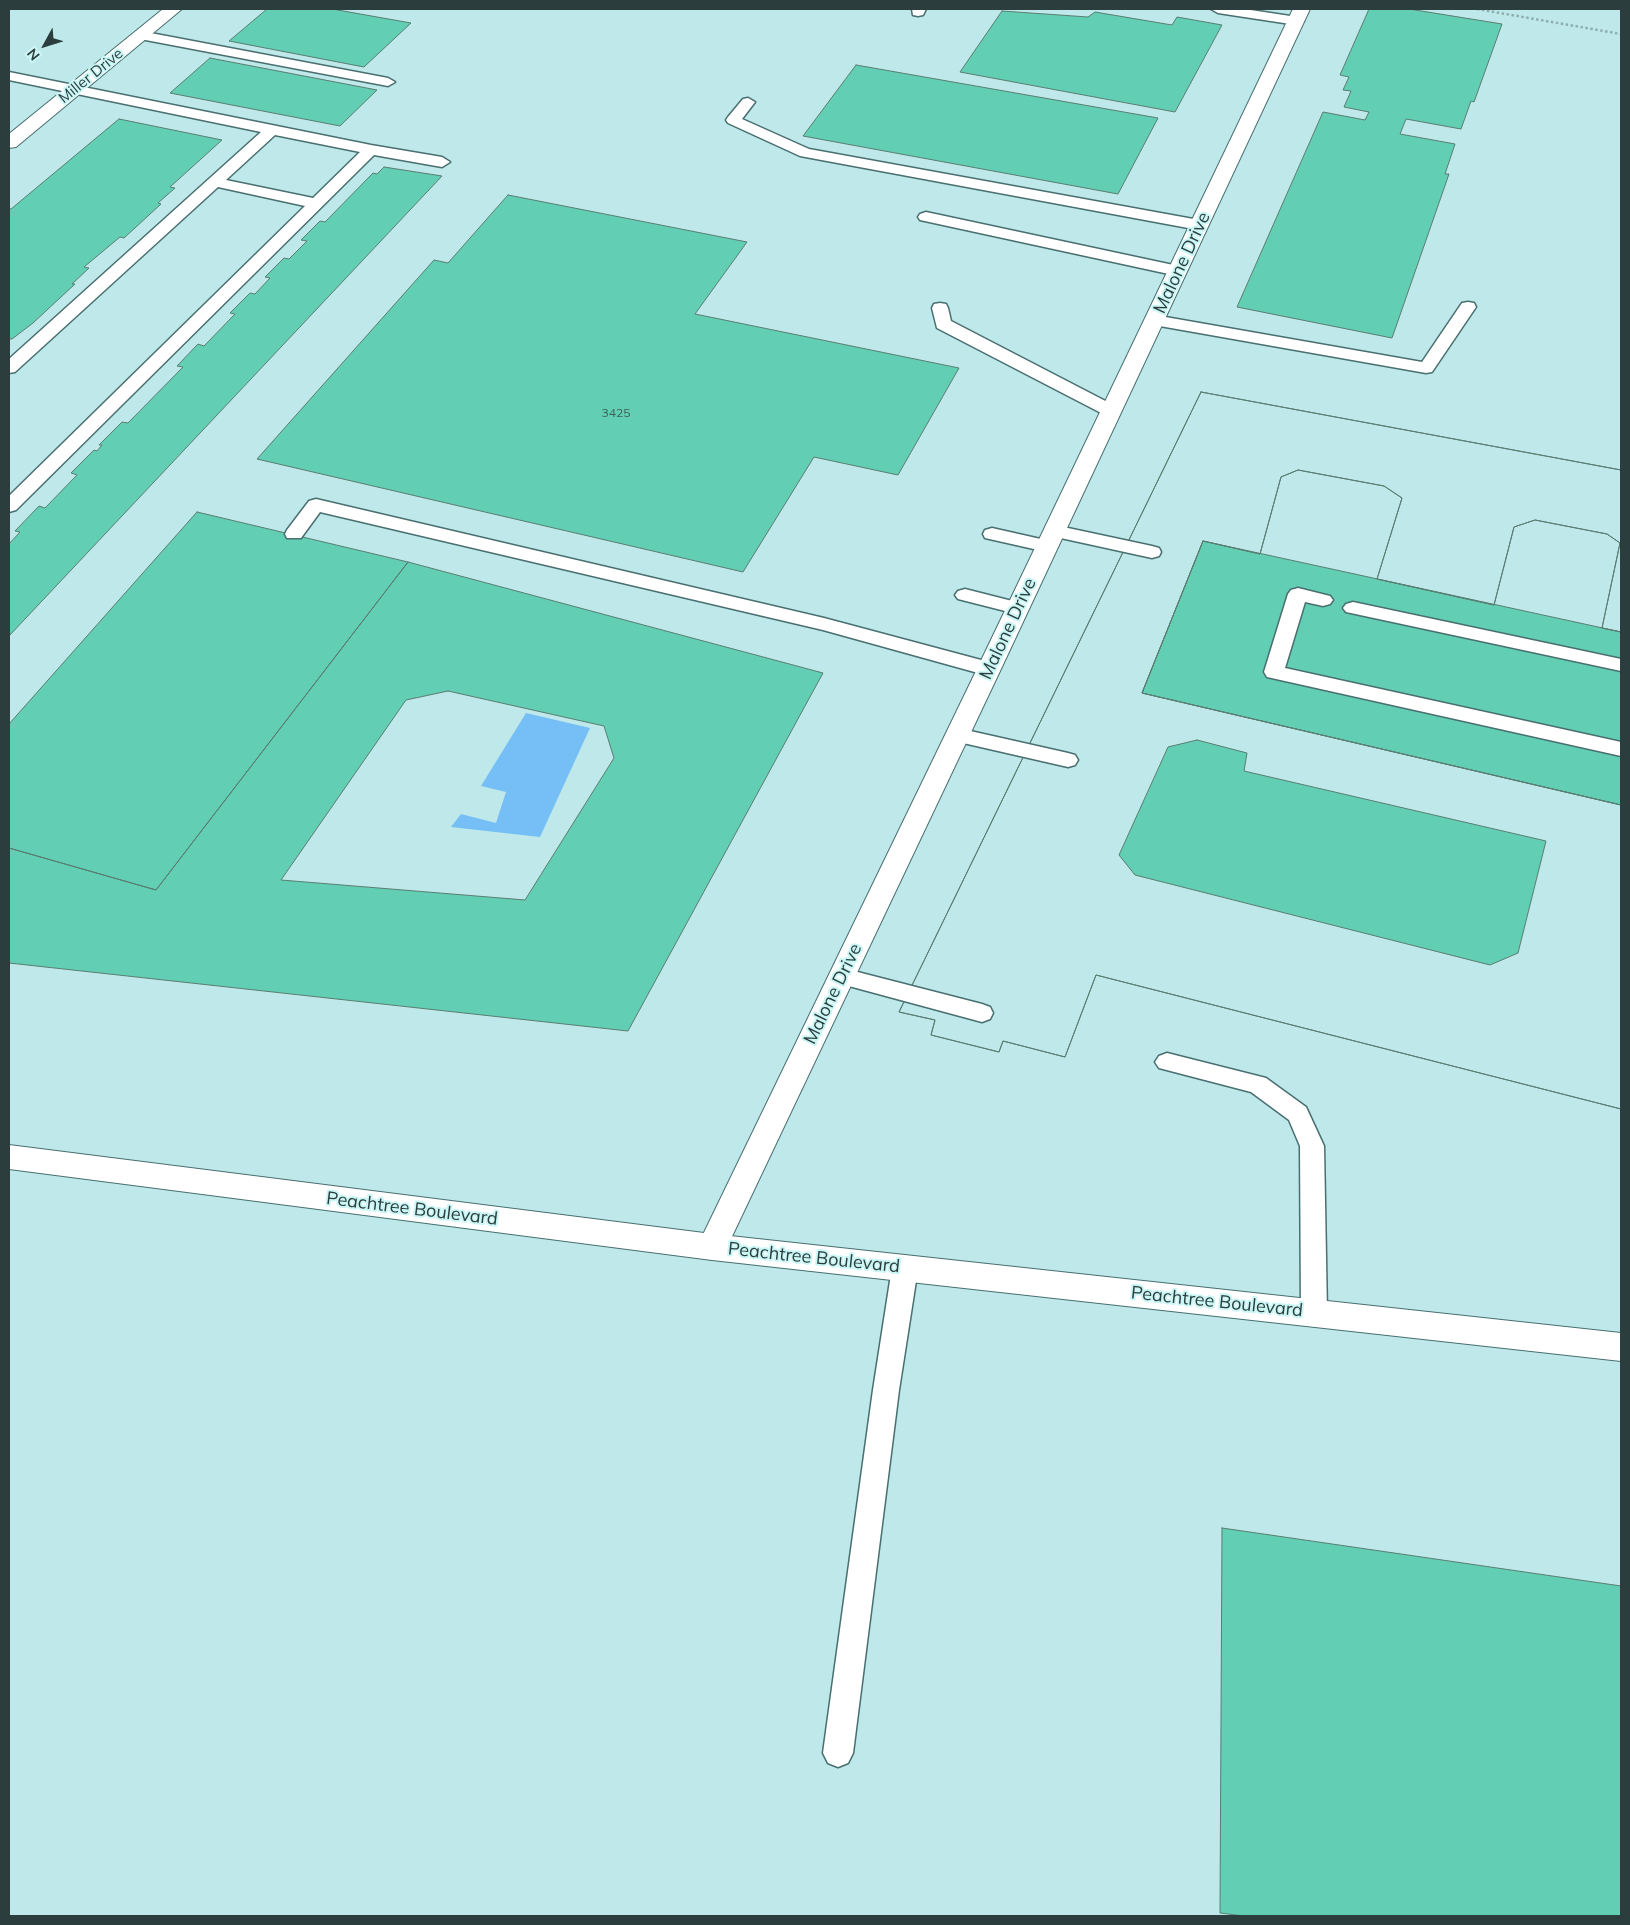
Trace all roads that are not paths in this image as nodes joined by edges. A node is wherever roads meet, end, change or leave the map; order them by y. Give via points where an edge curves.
1 (173, 9) edge
2 (1218, 9) edge
3 (1299, 15) edge
4 (140, 35) junction
5 (9, 76) edge
6 (388, 82) dead end
7 (75, 89) junction
8 (748, 102) dead end
9 (272, 130) junction
10 (9, 142) edge
11 (372, 150) junction
12 (442, 162) dead end
13 (214, 182) junction
14 (316, 204) junction
15 (926, 217) dead end
16 (1200, 225) junction
17 (1178, 271) junction
18 (1468, 307) dead end
19 (940, 308) dead end
20 (1154, 320) junction
21 (9, 368) edge
22 (1111, 411) junction
23 (9, 506) edge
24 (294, 534) dead end
25 (992, 534) dead end
26 (1050, 538) junction
27 (1152, 552) dead end
28 (966, 595) dead end
29 (1323, 600) dead end
30 (1017, 608) junction
31 (1353, 608) dead end
32 (1621, 665) edge
33 (989, 669) junction
34 (957, 735) junction
35 (1621, 749) edge
36 (1068, 760) dead end
37 (842, 976) junction
38 (982, 1013) dead end
39 (1167, 1062) dead end
40 (9, 1157) edge
41 (712, 1247) junction
42 (905, 1268) junction
43 (1314, 1313) junction
44 (1621, 1347) edge
45 (838, 1753) dead end

1 - 4 main road, Miller Drive
2 - 3 lane
3 - 16 main road, Malone Drive
4 - 6 lane
4 - 7 main road, Miller Drive
5 - 7 lane
7 - 9 lane
7 - 10 main road, Miller Drive
8 - 16 lane via 733,120 805,152
9 - 11 lane
9 - 13 lane
11 - 12 lane
11 - 14 lane
13 - 14 lane
13 - 21 lane
14 - 23 lane
15 - 17 lane
16 - 17 main road, Malone Drive
17 - 20 main road, Malone Drive
18 - 20 lane via 1426,368
19 - 22 lane via 943,324
20 - 22 main road, Malone Drive
22 - 26 main road, Malone Drive
24 - 33 lane via 316,505 824,624
25 - 26 lane
26 - 27 lane
26 - 30 main road, Malone Drive
28 - 30 lane
29 - 35 lane via 1298,594 1274,672
30 - 33 main road, Malone Drive
31 - 32 lane
33 - 34 main road, Malone Drive
34 - 36 lane
34 - 37 main road, Malone Drive
37 - 38 lane
37 - 41 main road, Malone Drive
39 - 43 lane via 1258,1085 1298,1114 1312,1146
40 - 41 main road, Peachtree Boulevard
41 - 42 main road, Peachtree Boulevard
42 - 43 main road, Peachtree Boulevard
42 - 45 lane
43 - 44 main road, Peachtree Boulevard

